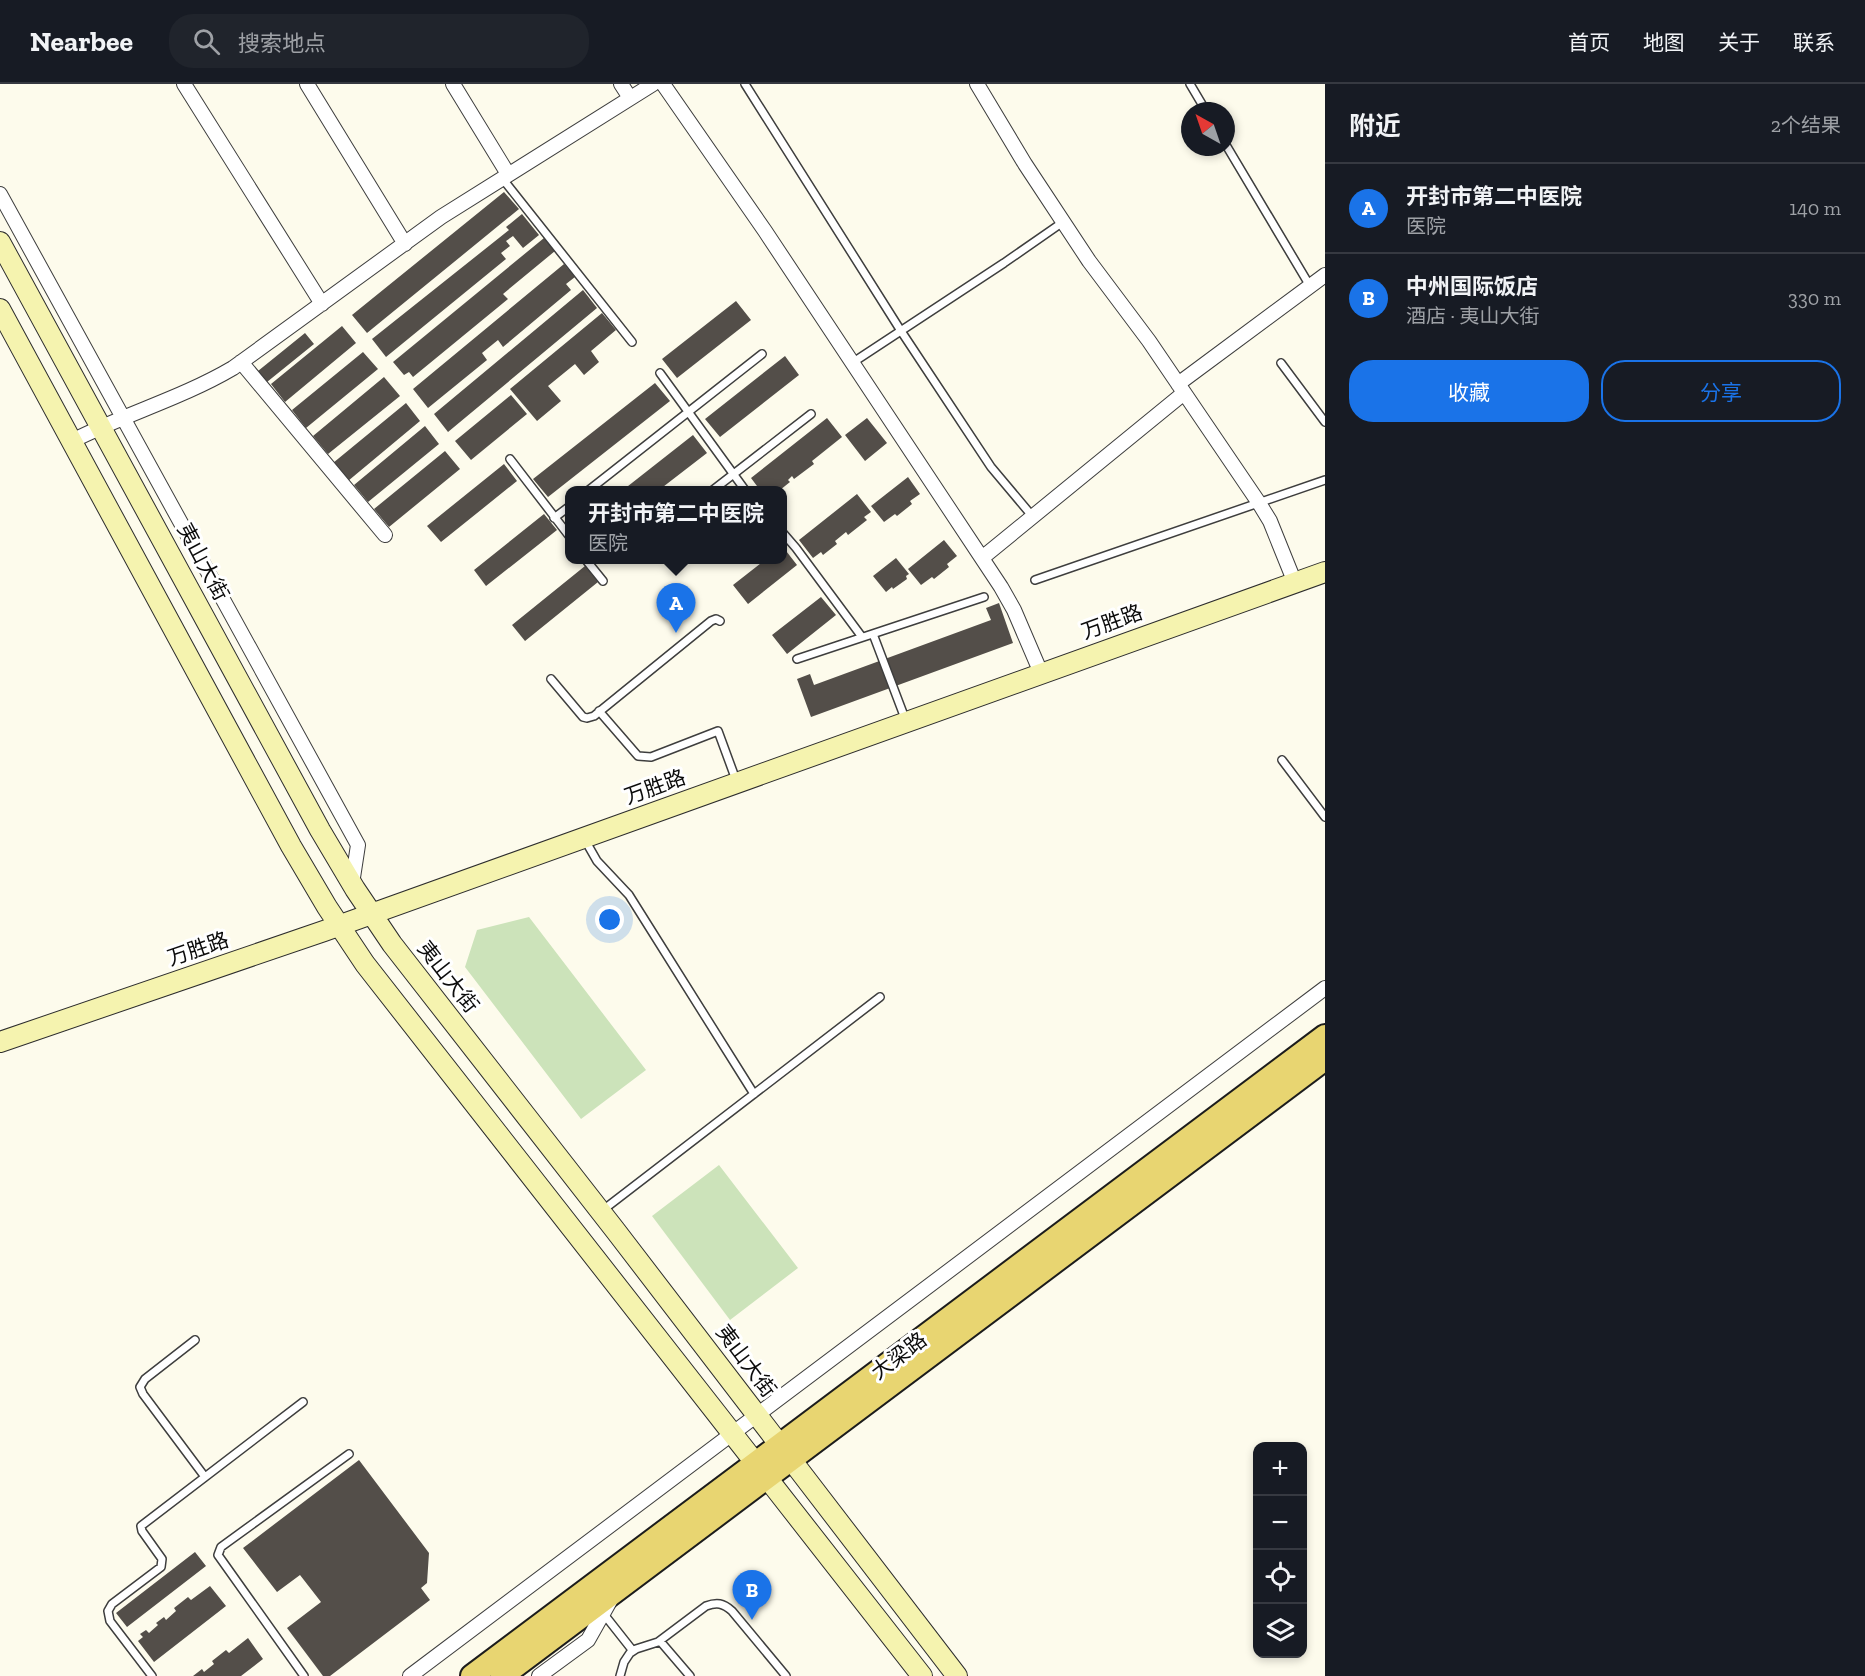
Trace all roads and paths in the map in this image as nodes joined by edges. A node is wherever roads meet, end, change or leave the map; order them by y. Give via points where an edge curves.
1 (184, 84) edge
2 (307, 84) edge
3 (453, 84) edge
4 (621, 84) edge
5 (652, 84) edge
6 (663, 84) edge
7 (745, 84) edge
8 (977, 84) edge
9 (1190, 84) edge
10 (630, 98) junction
11 (1201, 102) edge
12 (1233, 156) edge
13 (505, 176) junction
14 (0, 194) edge
15 (1063, 222) junction
16 (0, 242) edge
17 (405, 244) junction
18 (1325, 275) edge
19 (1310, 286) junction
20 (322, 304) junction
21 (0, 309) edge
22 (901, 331) junction
23 (632, 342) dead end
24 (762, 354) dead end
25 (241, 362) junction
26 (852, 363) junction
27 (1281, 363) dead end
28 (660, 373) dead end
29 (1181, 389) junction
30 (688, 413) junction
31 (811, 414) dead end
32 (123, 417) junction
33 (1325, 422) edge
34 (102, 426) junction
35 (72, 441) junction
36 (510, 459) dead end
37 (734, 475) junction
38 (1325, 480) edge
39 (594, 486) edge
40 (719, 486) edge
41 (742, 486) edge
42 (1259, 503) junction
43 (565, 510) edge
44 (1033, 517) junction
45 (554, 518) junction
46 (565, 531) edge
47 (385, 536) dead end
48 (787, 538) edge
49 (982, 558) junction
50 (589, 564) edge
51 (1325, 572) edge
52 (1035, 580) dead end
53 (603, 581) dead end
54 (1295, 583) junction
55 (984, 597) dead end
56 (720, 621) dead end
57 (873, 634) junction
58 (861, 637) junction
59 (797, 659) dead end
60 (1041, 673) junction
61 (551, 679) dead end
62 (599, 711) junction
63 (906, 722) junction
64 (1282, 760) dead end
65 (737, 783) junction
66 (1325, 817) edge
67 (584, 838) junction
68 (352, 884) junction
69 (372, 914) junction
70 (340, 926) junction
71 (1325, 988) edge
72 (880, 997) dead end
73 (1325, 1036) edge
74 (0, 1042) edge
75 (1325, 1059) edge
76 (754, 1094) junction
77 (601, 1212) junction
78 (195, 1340) dead end
79 (303, 1402) dead end
80 (757, 1415) junction
81 (732, 1434) junction
82 (786, 1452) junction
83 (349, 1454) dead end
84 (761, 1471) junction
85 (206, 1477) junction
86 (616, 1591) junction
87 (603, 1613) junction
88 (660, 1641) junction
89 (633, 1652) junction
90 (152, 1676) edge
91 (304, 1676) edge
92 (410, 1676) edge
93 (472, 1676) edge
94 (502, 1676) edge
95 (539, 1676) edge
96 (620, 1676) edge
97 (690, 1676) edge
98 (786, 1676) edge
99 (922, 1676) edge
100 (957, 1676) edge

1 - 20 street
2 - 17 street
3 - 13 street
4 - 10 street
5 - 10 street
6 - 26 street
7 - 22 lane
8 - 15 street
9 - 11 lane
10 - 13 street
12 - 19 lane
13 - 17 street
13 - 23 lane
14 - 32 street
15 - 22 lane
15 - 29 street
16 - 34 main road, 夷山大街
17 - 20 street
18 - 19 street
19 - 29 street
20 - 25 street
21 - 35 main road
22 - 26 lane
22 - 44 lane via 992,467
24 - 30 lane
25 - 32 street via 208,383
25 - 47 street
26 - 49 street
27 - 33 lane
28 - 30 lane
29 - 42 street
29 - 44 street
30 - 37 lane
30 - 39 lane
31 - 37 lane
32 - 34 street
32 - 68 street via 358,845
34 - 35 street
34 - 68 main road, 夷山大街
35 - 70 main road via 291,846
36 - 45 lane
37 - 40 lane
37 - 41 lane
38 - 42 lane
42 - 52 lane
42 - 54 street
43 - 45 lane
44 - 49 street
45 - 46 lane
48 - 58 lane
49 - 60 street via 1014,610
50 - 53 lane
51 - 54 main road, 万胜路
54 - 60 main road, 万胜路
55 - 57 lane
56 - 62 lane via 711,621
57 - 58 lane
57 - 63 lane
58 - 59 lane
60 - 63 main road, 万胜路
61 - 62 lane via 582,717 594,716
62 - 65 lane via 638,756 651,756 718,731
63 - 65 main road, 万胜路
64 - 66 lane
65 - 67 main road, 万胜路
67 - 69 main road, 万胜路
67 - 76 lane via 597,861 629,895
68 - 69 main road, 夷山大街
69 - 70 main road, 万胜路
69 - 77 main road, 夷山大街 via 392,945
70 - 74 main road, 万胜路
70 - 81 main road via 365,964
71 - 80 street
72 - 76 lane
73 - 82 main road, 大梁路
75 - 82 main road, 大梁路
76 - 77 lane
77 - 80 main road, 夷山大街
78 - 85 lane via 145,1379 141,1387
79 - 85 lane
80 - 81 street
80 - 82 main road, 夷山大街
81 - 84 main road
81 - 92 street
82 - 84 main road, 大梁路
82 - 100 main road, 夷山大街
83 - 91 lane via 221,1548 218,1555
84 - 86 main road, 大梁路
84 - 93 main road, 大梁路
84 - 99 main road
85 - 90 lane via 141,1526 162,1559 161,1567 108,1611 110,1621
86 - 87 street
86 - 94 main road, 大梁路
87 - 89 lane
87 - 95 street via 588,1640
88 - 89 lane
88 - 97 lane
88 - 98 lane via 706,1606 725,1605
89 - 96 lane via 624,1662

